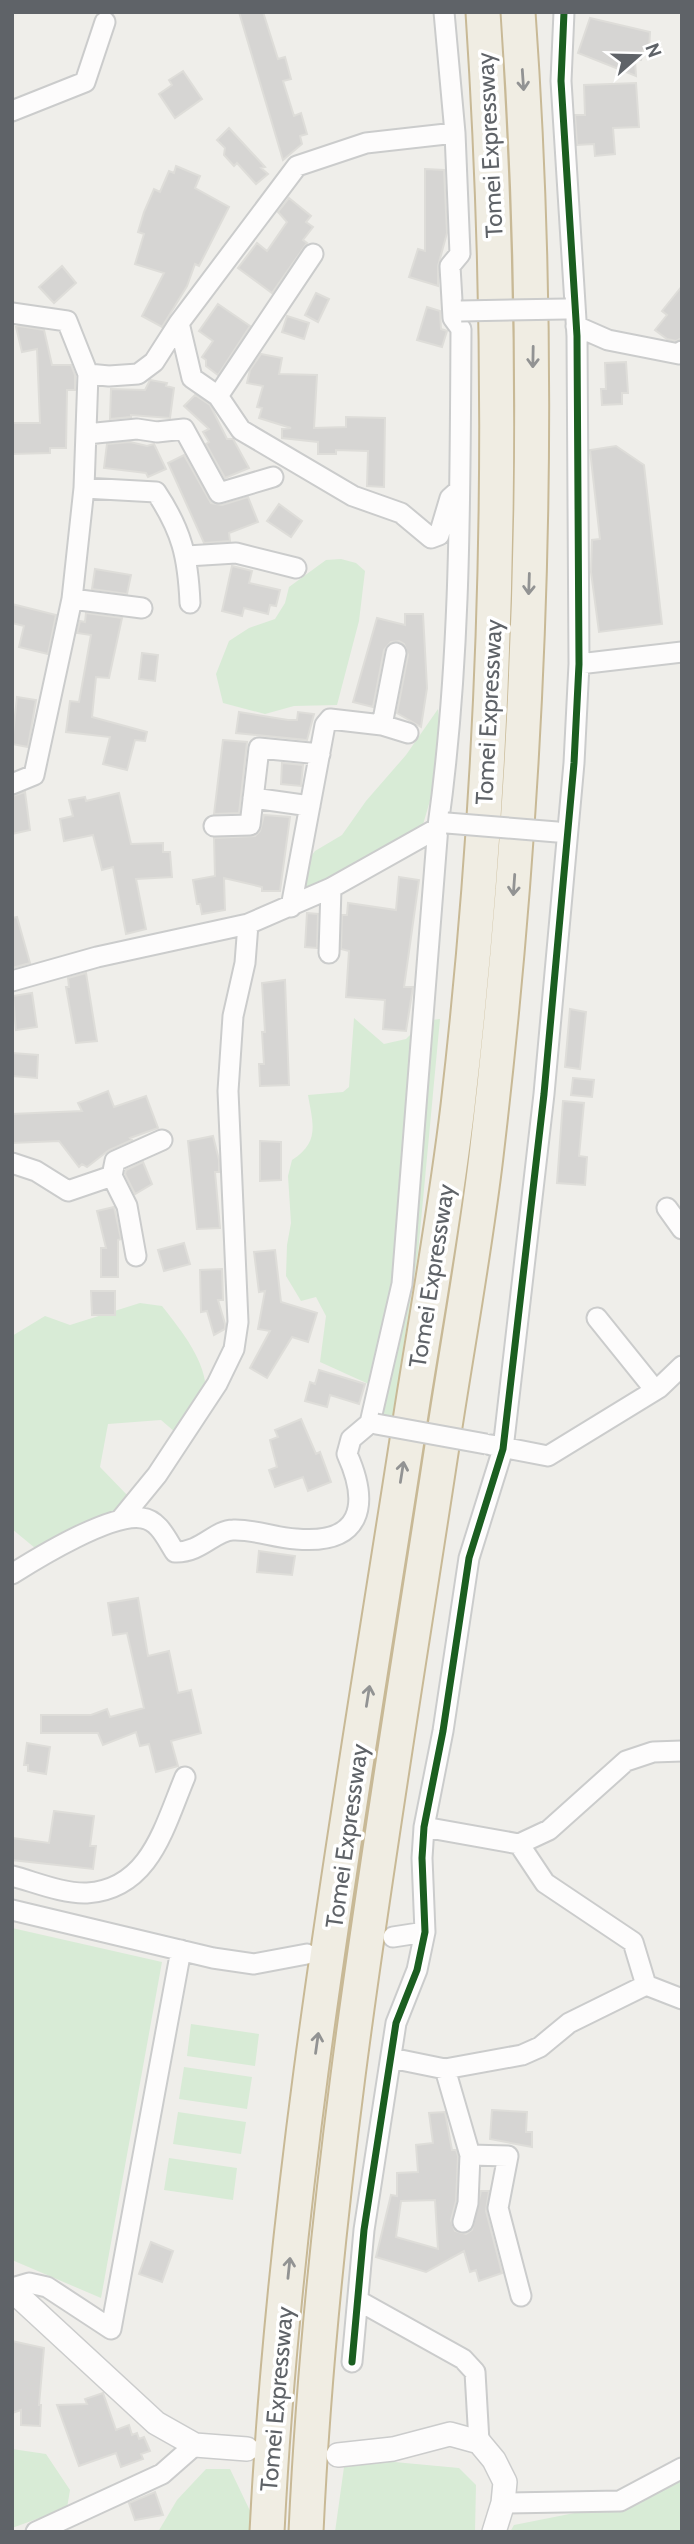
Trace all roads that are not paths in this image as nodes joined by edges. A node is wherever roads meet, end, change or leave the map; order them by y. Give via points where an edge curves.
1 (444, 12) edge
2 (483, 12) edge
3 (518, 12) edge
4 (564, 12) edge
5 (105, 22) dead end
6 (12, 111) edge
7 (455, 133) junction
8 (313, 254) dead end
9 (461, 311) dead end
10 (12, 313) edge
11 (571, 317) junction
12 (179, 323) junction
13 (682, 351) edge
14 (88, 374) junction
15 (218, 396) junction
16 (86, 434) junction
17 (273, 478) dead end
18 (84, 488) junction
19 (460, 489) junction
20 (187, 556) junction
21 (296, 568) dead end
22 (72, 598) junction
23 (190, 603) dead end
24 (142, 608) dead end
25 (682, 652) edge
26 (396, 653) dead end
27 (579, 664) junction
28 (382, 725) junction
29 (408, 733) dead end
30 (320, 754) junction
31 (12, 784) edge
32 (253, 798) junction
33 (310, 806) junction
34 (442, 825) junction
35 (214, 826) dead end
36 (562, 832) junction
37 (331, 888) junction
38 (291, 906) junction
39 (248, 924) junction
40 (330, 953) dead end
41 (12, 981) edge
42 (162, 1140) dead end
43 (12, 1163) edge
44 (111, 1176) junction
45 (667, 1208) dead end
46 (682, 1229) edge
47 (136, 1256) dead end
48 (597, 1318) dead end
49 (682, 1366) edge
50 (655, 1390) junction
51 (373, 1424) junction
52 (495, 1446) junction
53 (121, 1519) junction
54 (12, 1574) edge
55 (682, 1751) edge
56 (185, 1777) dead end
57 (424, 1827) junction
58 (519, 1844) junction
59 (12, 1876) edge
60 (12, 1909) edge
61 (425, 1932) junction
62 (393, 1937) dead end
63 (181, 1950) junction
64 (307, 1954) dead end
65 (646, 1986) junction
66 (682, 1999) edge
67 (391, 2058) junction
68 (445, 2069) junction
69 (470, 2155) junction
70 (463, 2222) dead end
71 (12, 2289) edge
72 (521, 2296) dead end
73 (359, 2301) junction
74 (352, 2362) dead end
75 (479, 2442) junction
76 (195, 2445) junction
77 (247, 2449) dead end
78 (338, 2455) dead end
79 (682, 2468) edge
80 (503, 2503) junction
81 (36, 2532) edge
82 (267, 2532) edge
83 (306, 2532) edge
84 (494, 2532) edge

1 - 7 street
82 -> 2 highway, Tomei Expressway via 289,2262 316,2044 457,1108 481,863 496,572 499,384 494,180
3 -> 83 highway, Tomei Expressway via 533,331 531,555 511,934 485,1163 372,1907 326,2253
4 - 11 street via 561,81
5 - 6 street via 85,82
7 - 12 street via 366,143 296,166
7 - 19 street via 460,254 450,266 453,318 461,330
8 - 15 street
9 - 11 street, bridge
10 - 14 street via 67,321
11 - 13 street via 608,340
11 - 27 street
12 - 14 street via 154,362 138,374
12 - 15 street via 192,378
14 - 16 street
15 - 19 street via 241,430 353,496 401,513 431,538 439,535 450,498
16 - 17 street via 184,429 219,493
16 - 18 street
18 - 20 street via 156,492 174,519
18 - 22 street
19 - 34 street
20 - 21 street via 236,553
20 - 23 street
22 - 24 street
22 - 31 street via 34,775
25 - 27 street
26 - 28 street
27 - 36 street
28 - 29 street
28 - 30 street via 330,719
30 - 32 street via 259,748
30 - 33 street
32 - 33 street
32 - 35 street via 250,825
33 - 38 street
34 - 36 street, bridge
34 - 37 street
34 - 51 street via 402,1284
36 - 52 street via 544,1094
37 - 38 street
37 - 40 street
38 - 39 street
39 - 41 street
39 - 53 street via 233,1016 228,1091 238,1322 234,1349 217,1384 157,1475
42 - 44 street via 115,1161
43 - 44 street via 36,1171 68,1191
44 - 47 street via 127,1206
45 - 46 street
48 - 50 street
49 - 50 street
50 - 52 street via 548,1456
51 - 52 street, bridge
51 - 53 street via 351,1439 347,1454 361,1499 355,1521 332,1537 296,1539 228,1530 189,1553 175,1552 160,1528 144,1517
52 - 57 street via 468,1558
53 - 54 street via 57,1546
55 - 58 street via 653,1752 626,1761 549,1830
56 - 59 street via 154,1853 124,1884 86,1893
57 - 58 street
57 - 61 street
58 - 65 street via 545,1883 633,1942
60 - 63 street
61 - 62 street
61 - 67 street via 417,1970 396,2023
63 - 64 street via 254,1964
63 - 71 street via 111,2329 47,2287 29,2283
65 - 66 street
65 - 68 street via 569,2023 531,2051
67 - 68 street
67 - 73 street via 364,2230
68 - 69 street
69 - 70 street
69 - 72 street via 508,2156 498,2208
71 - 76 street via 156,2423
73 - 74 street
73 - 75 street via 463,2359 475,2372
75 - 78 street via 450,2434 393,2449
75 - 80 street via 505,2482
76 - 77 street
76 - 81 street via 162,2474
79 - 80 street via 620,2501
80 - 84 street

